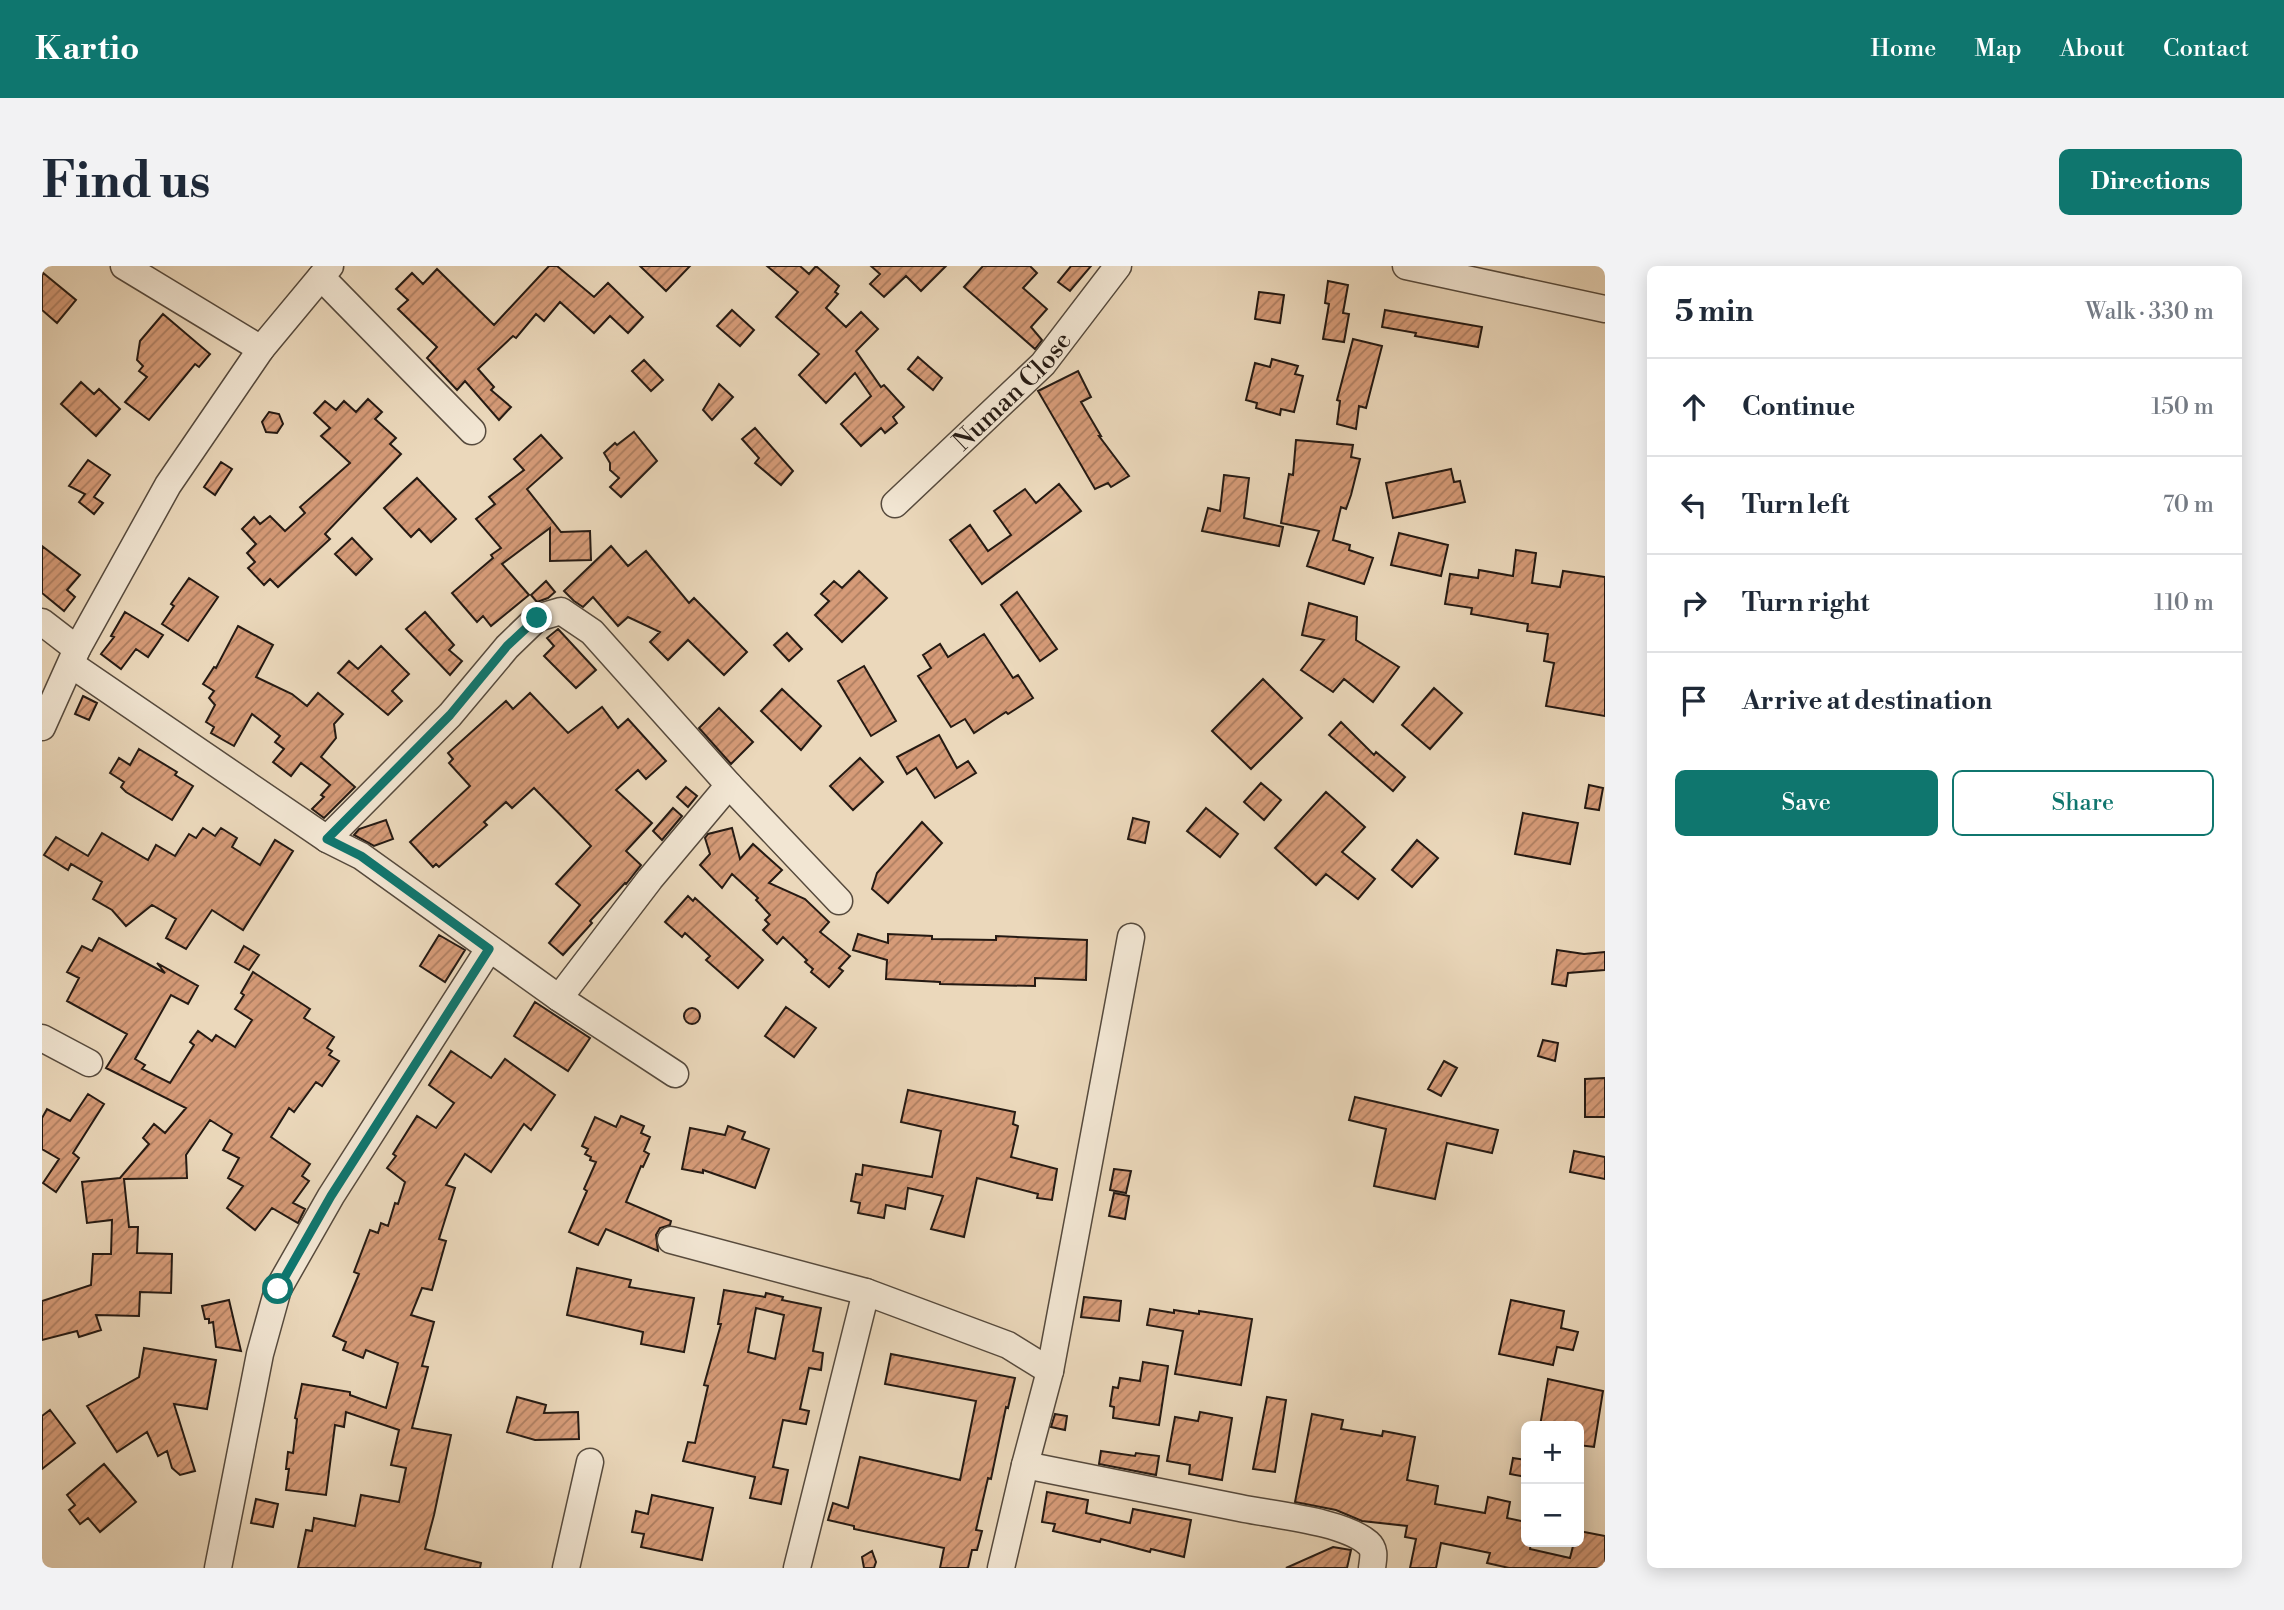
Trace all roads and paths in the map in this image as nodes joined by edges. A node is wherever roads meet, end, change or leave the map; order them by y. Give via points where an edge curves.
1 (124, 266) edge
2 (1118, 266) edge
3 (1406, 266) edge
4 (326, 272) edge
5 (1605, 309) edge
6 (261, 349) junction
7 (471, 431) dead end
8 (895, 504) dead end
9 (42, 622) edge
10 (75, 657) junction
11 (42, 727) edge
12 (729, 785) junction
13 (327, 839) junction
14 (839, 901) dead end
15 (1131, 936) dead end
16 (489, 949) junction
17 (559, 998) junction
18 (42, 1038) edge
19 (89, 1063) dead end
20 (675, 1074) dead end
21 (671, 1240) dead end
22 (866, 1292) junction
23 (1050, 1371) junction
24 (590, 1462) dead end
25 (1025, 1465) junction
26 (218, 1568) edge
27 (566, 1568) edge
28 (797, 1568) edge
29 (1001, 1568) edge
30 (1372, 1568) edge

1 - 6 street
2 - 8 street, Numan Close via 1043,364
3 - 5 street
4 - 6 street
4 - 7 street
6 - 10 street via 168,485
9 - 10 street
10 - 11 street
10 - 13 street
12 - 13 street via 592,632 561,611 537,618 507,646 450,715
12 - 14 street
12 - 17 street
13 - 16 street via 361,856
15 - 23 street
16 - 17 street
16 - 26 street via 331,1196 278,1289 260,1354
17 - 20 street
18 - 19 street
21 - 22 street
22 - 23 street via 1008,1345
22 - 28 street
23 - 25 street
24 - 27 street
25 - 29 street
25 - 30 street via 1308,1520 1370,1544

